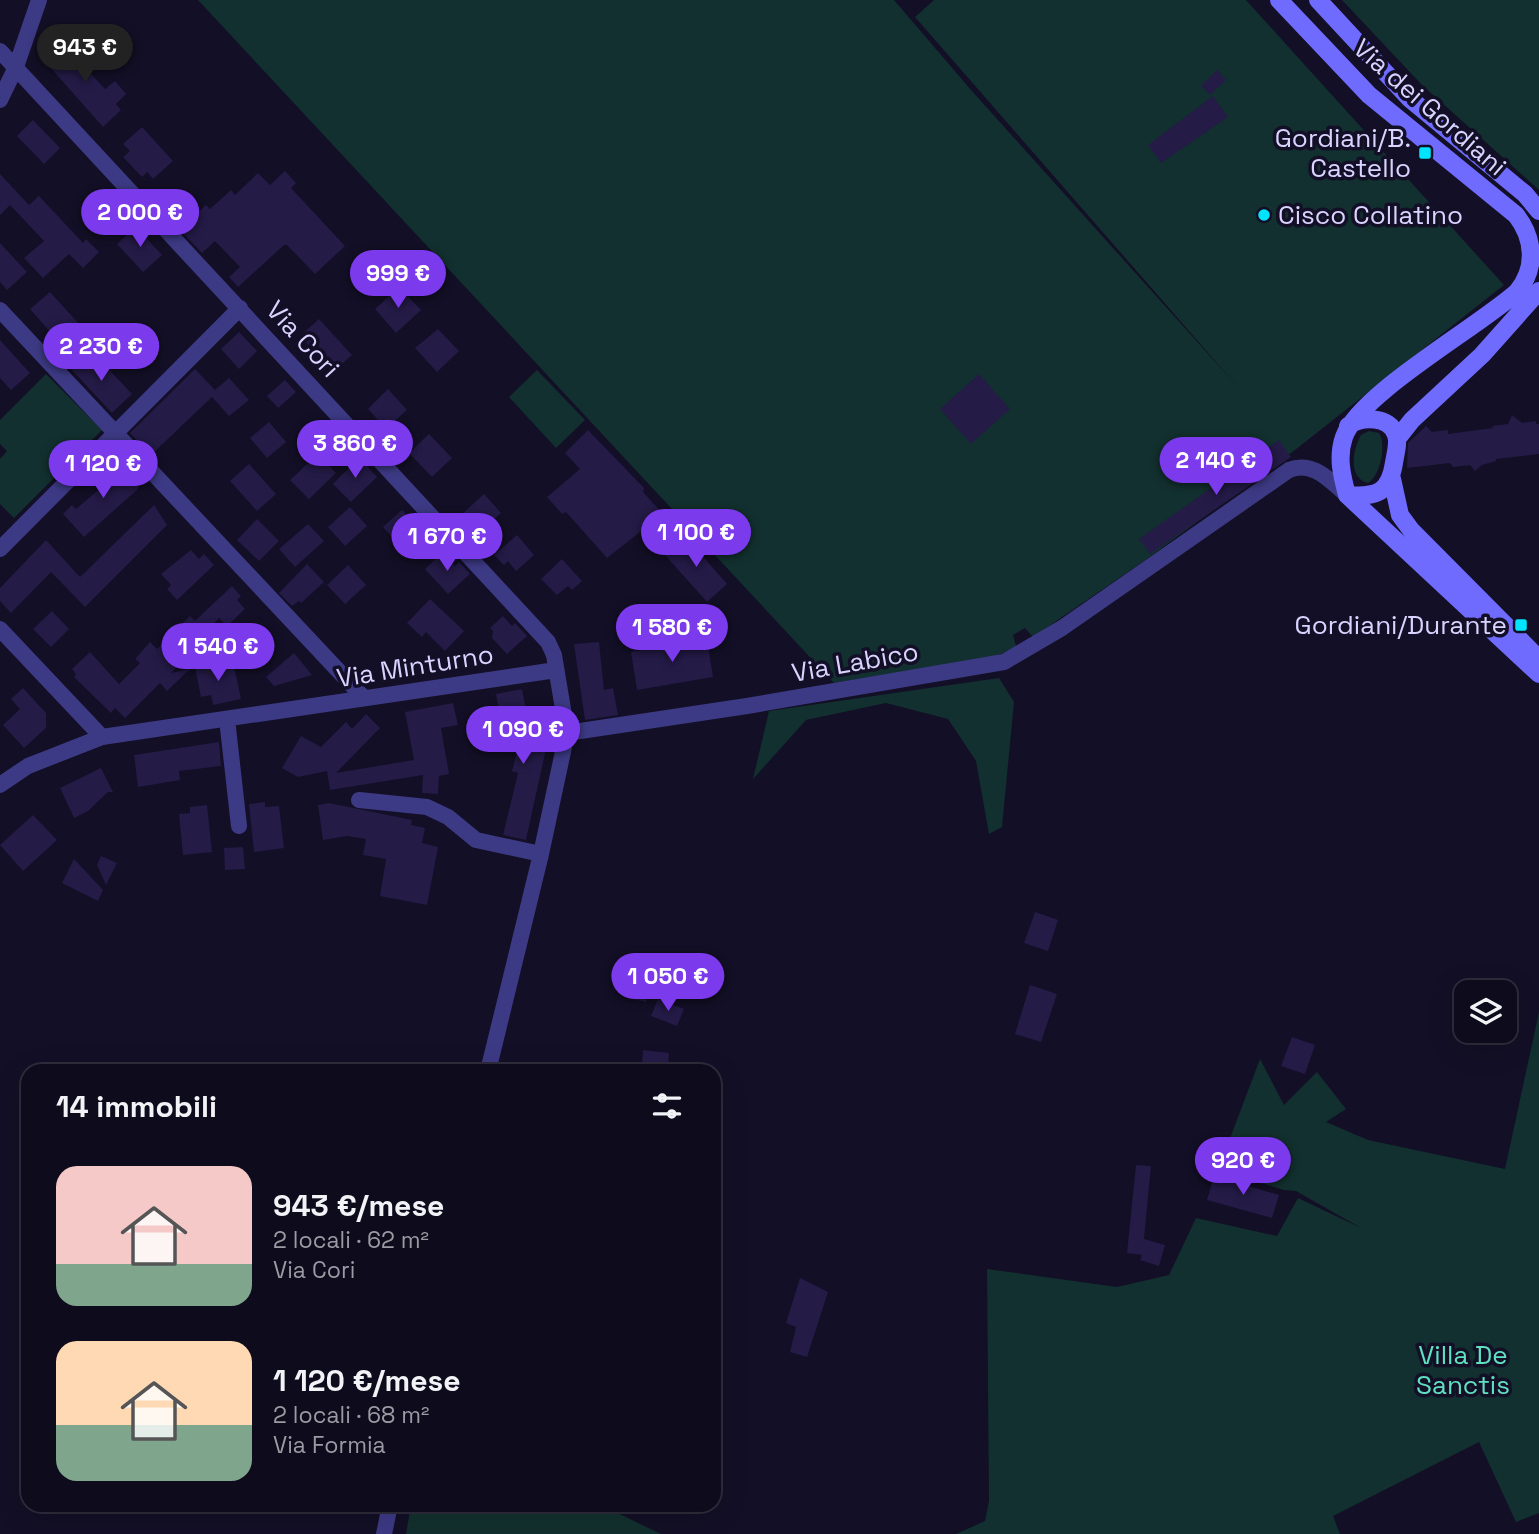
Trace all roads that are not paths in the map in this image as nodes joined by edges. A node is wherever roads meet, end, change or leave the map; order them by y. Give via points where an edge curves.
1 (39, 0) edge
2 (1279, 0) edge
3 (1318, 0) edge
4 (0, 51) edge
5 (16, 67) junction
6 (0, 100) edge
7 (1539, 211) edge
8 (1539, 291) edge
9 (240, 307) junction
10 (0, 310) edge
11 (1348, 426) junction
12 (115, 433) junction
13 (1397, 439) junction
14 (1392, 479) junction
15 (1347, 495) junction
16 (0, 549) edge
17 (0, 629) edge
18 (1539, 659) edge
19 (556, 670) junction
20 (1539, 674) edge
21 (363, 697) junction
22 (227, 719) junction
23 (567, 733) junction
24 (102, 737) junction
25 (0, 785) edge
26 (359, 800) dead end
27 (239, 826) dead end
28 (541, 854) junction
29 (490, 1064) edge
30 (389, 1512) edge
31 (384, 1534) edge

1 - 5 street
2 - 11 street, Via dei Gordiani via 1370,95 1516,215 1530,244 1528,276 1517,292 1361,409
3 - 7 street, Via dei Gordiani via 1409,98 1517,187
4 - 5 street, Via Cori
5 - 6 street
5 - 9 street, Via Cori
8 - 13 street
9 - 12 street
9 - 19 street, Via Cori via 548,642
10 - 12 street
11 - 13 street via 1359,420 1377,420 1391,427
11 - 15 street via 1340,460
12 - 16 street
12 - 21 street
13 - 14 street
14 - 15 street via 1374,495
14 - 18 street via 1400,515 1411,530
15 - 20 street
15 - 23 street, Via Labico via 1317,471 1304,466 1289,470 1062,628 1004,662
17 - 24 street
19 - 21 street, Via Minturno
19 - 23 street, Via Cori
21 - 22 street, Via Minturno
22 - 24 street, Via Minturno
22 - 27 street
23 - 28 street
24 - 25 street, Via Minturno via 28,766
26 - 28 street via 427,807 476,840
28 - 29 street
30 - 31 street

